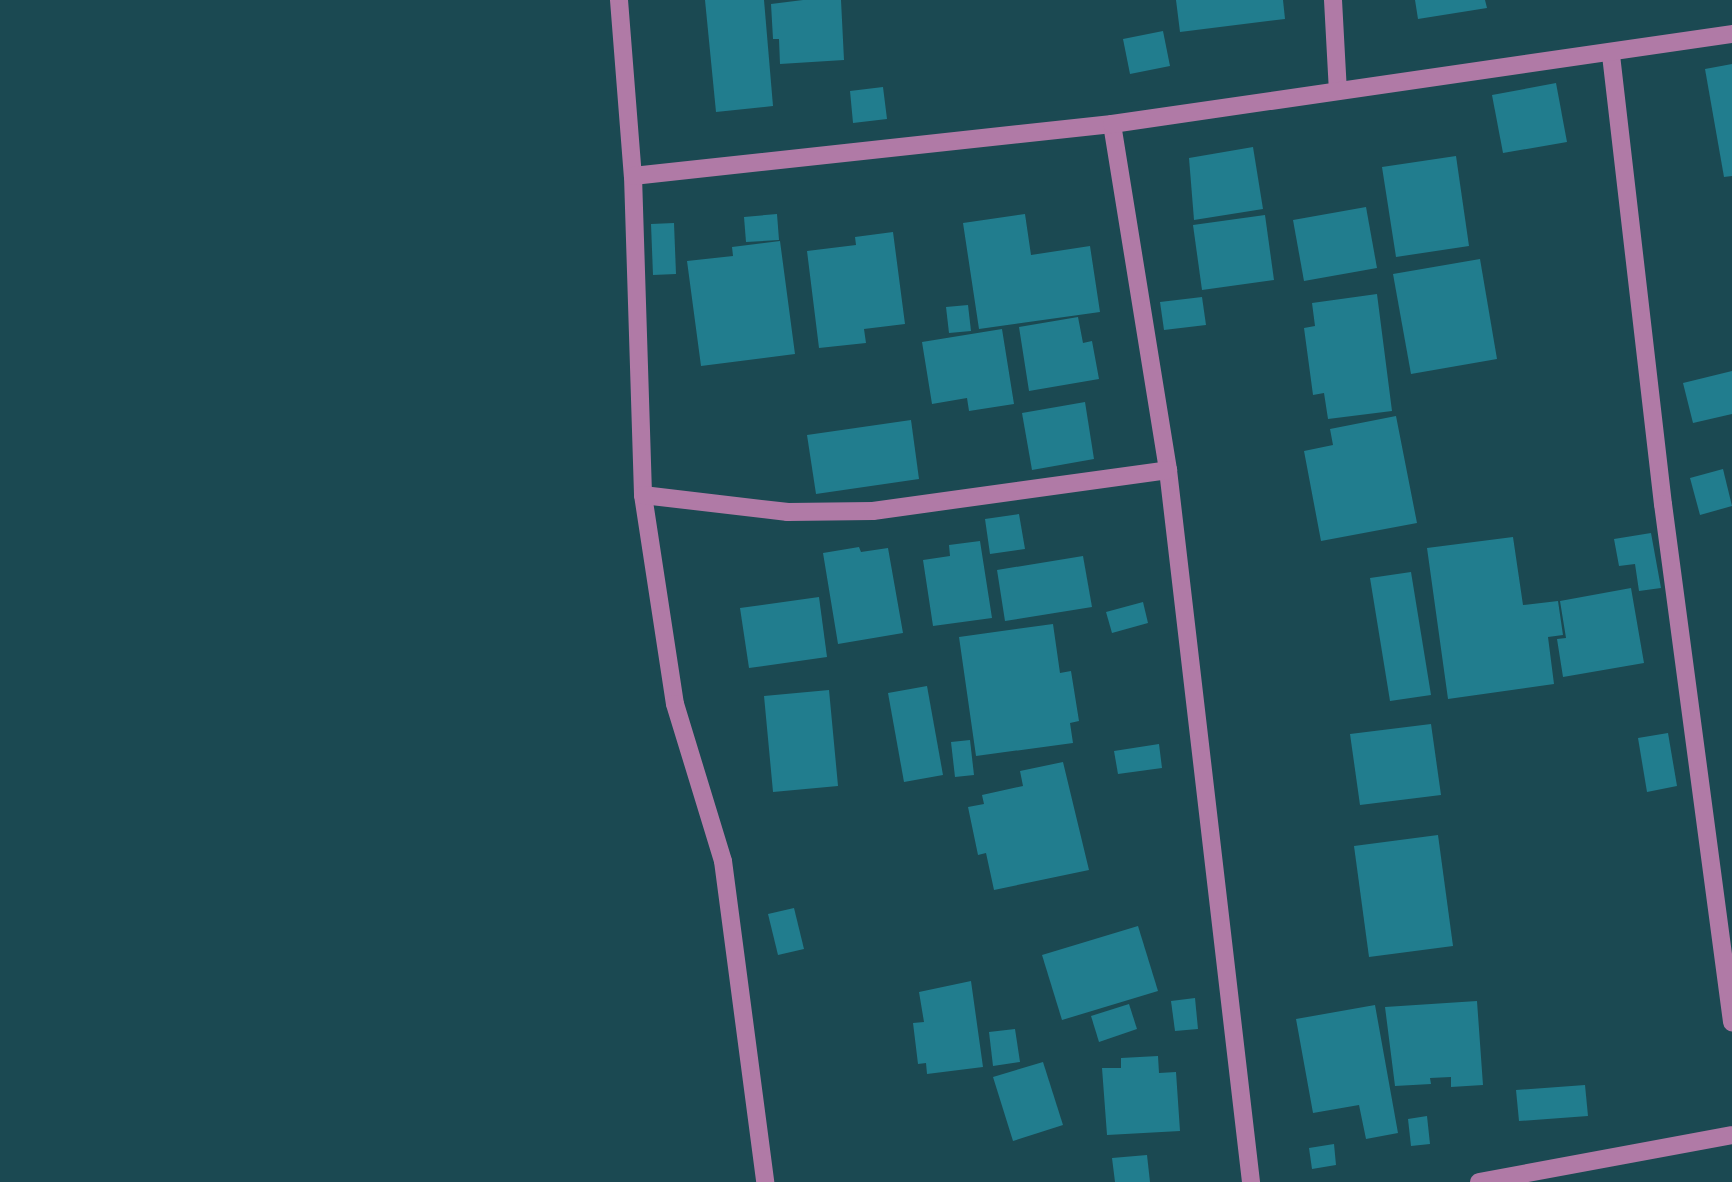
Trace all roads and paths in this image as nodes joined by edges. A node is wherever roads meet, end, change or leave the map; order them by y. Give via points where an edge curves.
1 (619, 0) edge
2 (1332, 0) edge
3 (1732, 34) edge
4 (1611, 55) junction
5 (1338, 91) junction
6 (1112, 124) junction
7 (633, 176) junction
8 (1168, 470) junction
9 (643, 495) junction
10 (1732, 1022) edge
11 (1732, 1135) edge
12 (765, 1182) edge
13 (1251, 1182) edge
14 (1479, 1182) edge

1 - 7 street
2 - 5 street
3 - 4 street
4 - 5 street
4 - 10 street via 1662,504
5 - 6 street
6 - 7 street
6 - 8 street
7 - 9 street
8 - 9 street via 873,511 788,512
8 - 13 street
9 - 12 street via 675,704 723,861
11 - 14 street

